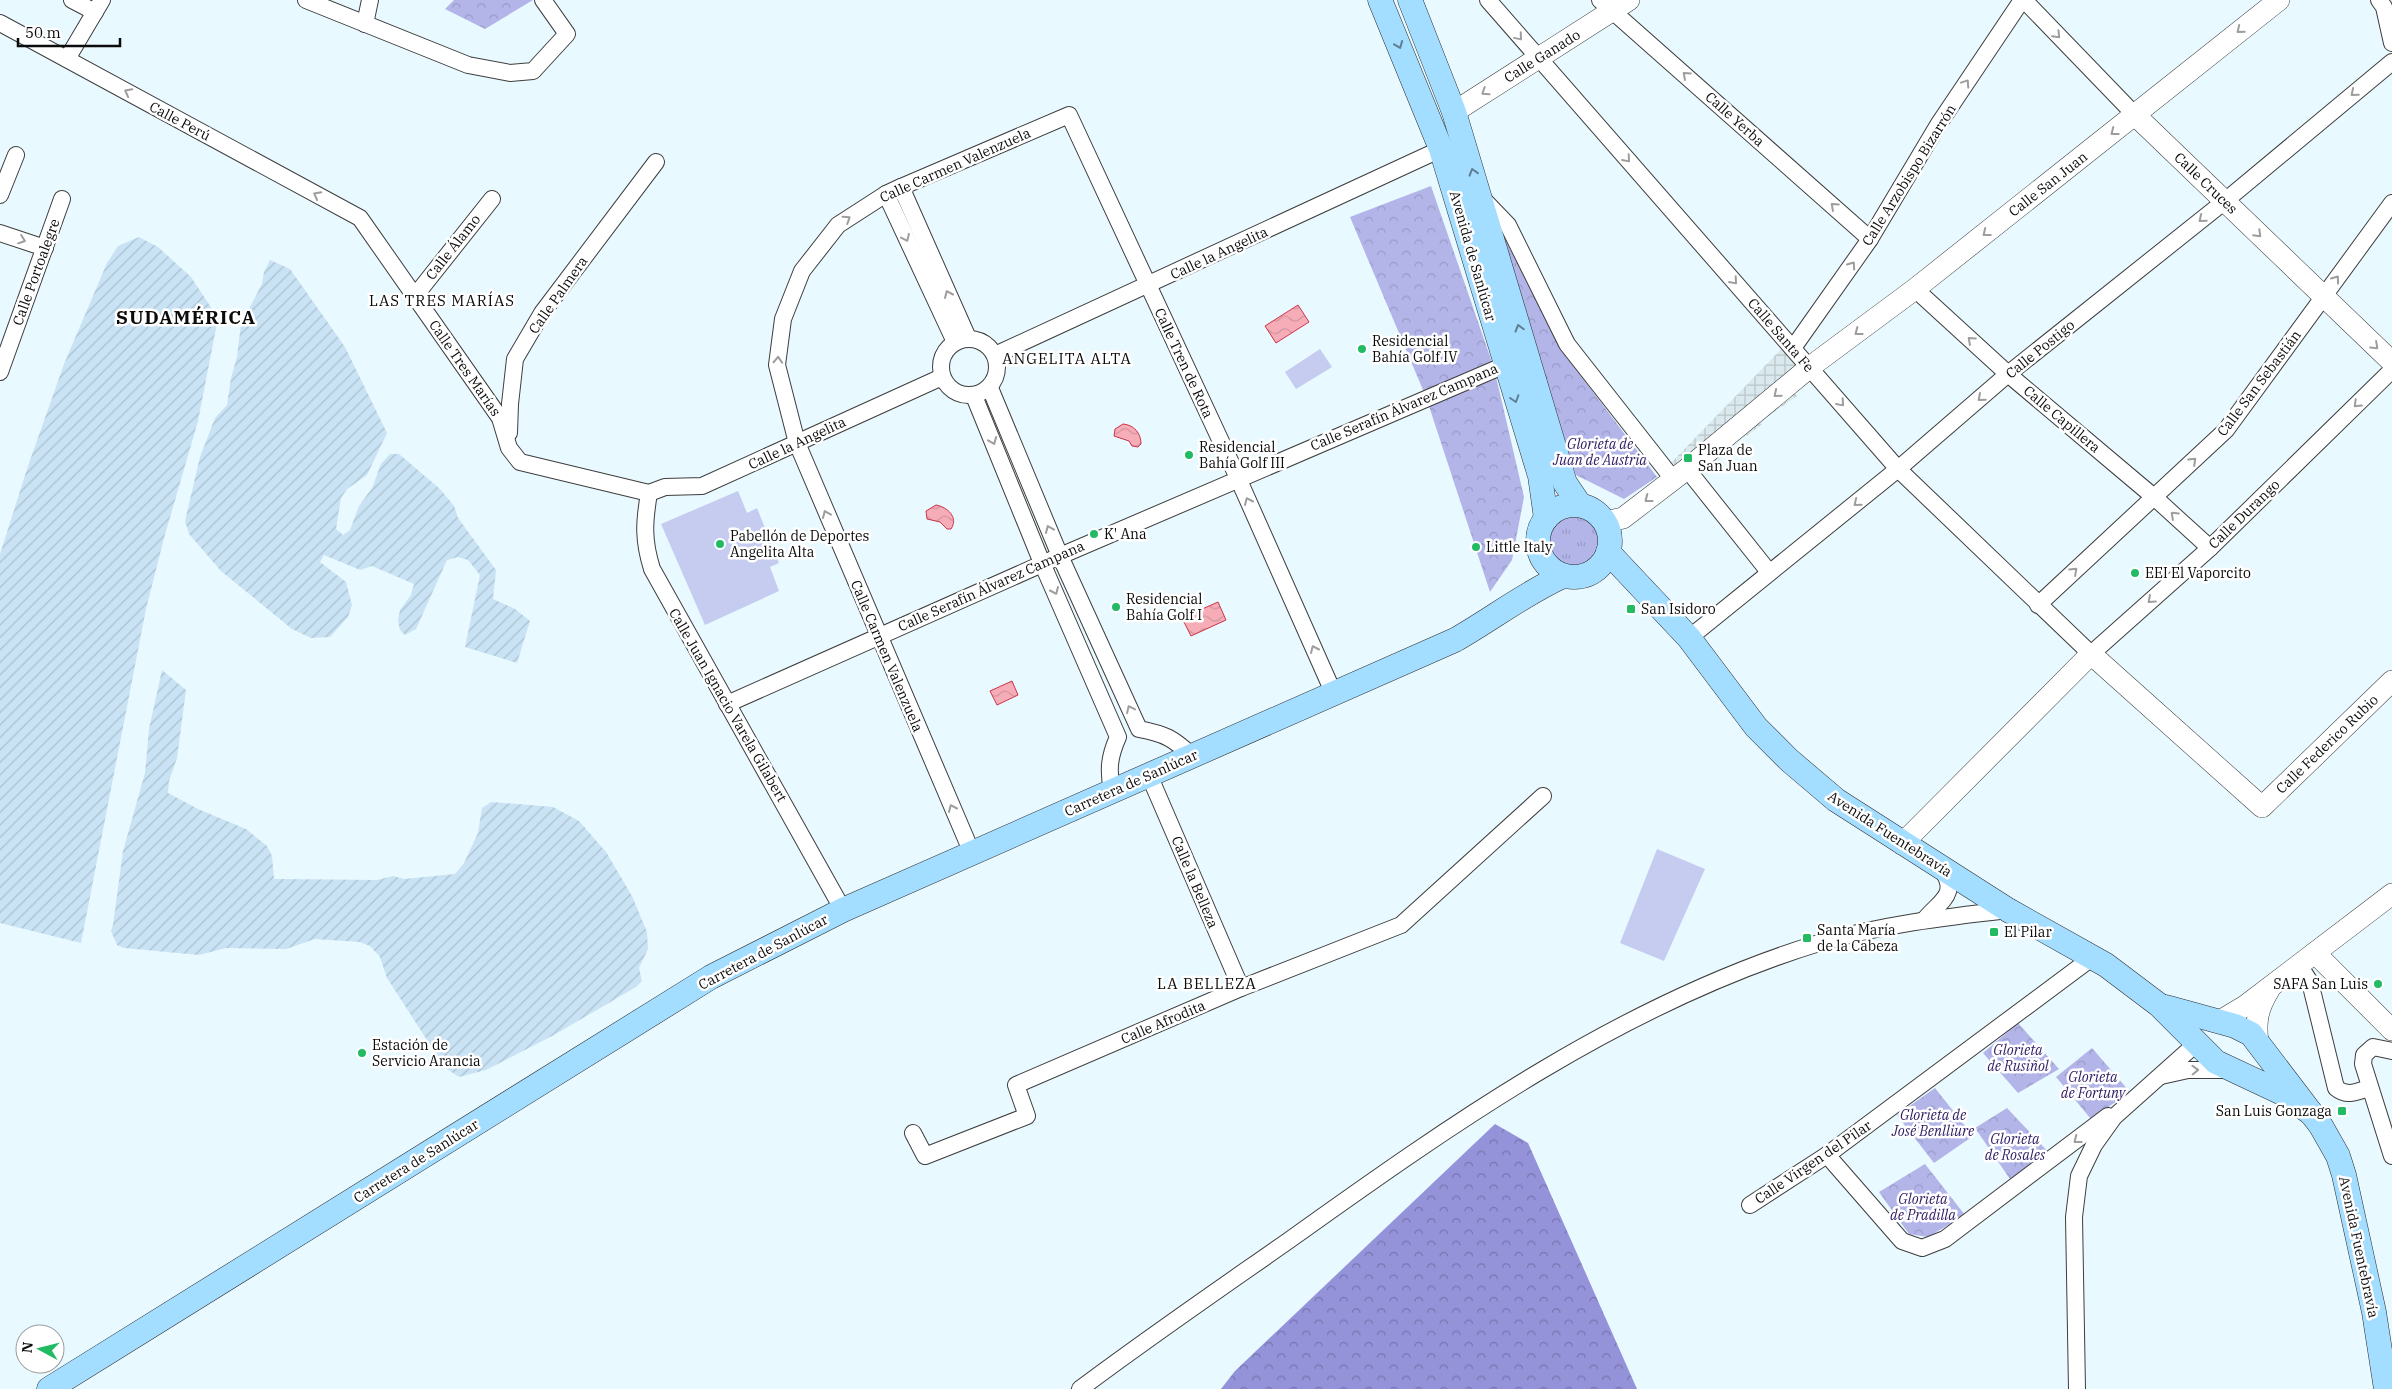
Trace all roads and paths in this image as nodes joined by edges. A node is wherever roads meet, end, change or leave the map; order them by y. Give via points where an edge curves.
1 (72, 0) edge
2 (370, 0) edge
3 (543, 0) edge
4 (1380, 0) edge
5 (1410, 0) edge
6 (1488, 0) edge
7 (2022, 0) edge
8 (2279, 0) edge
9 (2379, 0) edge
10 (314, 2) edge
11 (1614, 4) edge
12 (99, 6) edge
13 (0, 23) edge
14 (365, 24) junction
15 (2392, 43) edge
16 (1538, 58) junction
17 (67, 59) junction
18 (2392, 62) edge
19 (1454, 112) junction
20 (1069, 115) joint
21 (2135, 115) junction
22 (1441, 149) junction
23 (16, 155) dead end
24 (656, 162) dead end
25 (901, 187) junction
26 (886, 194) junction
27 (0, 195) edge
28 (1480, 195) junction
29 (62, 199) dead end
30 (492, 199) dead end
31 (2224, 201) junction
32 (2392, 203) edge
33 (360, 218) joint
34 (0, 232) edge
35 (1870, 239) junction
36 (45, 248) junction
37 (1148, 286) junction
38 (1916, 289) junction
39 (415, 296) junction
40 (2323, 297) junction
41 (6, 335) edge
42 (961, 340) junction
43 (1793, 348) junction
44 (995, 355) junction
45 (2392, 362) edge
46 (1505, 365) junction
47 (1812, 365) junction
48 (2392, 370) edge
49 (0, 372) edge
50 (2008, 374) junction
51 (942, 377) junction
52 (990, 388) junction
53 (974, 396) junction
54 (797, 443) junction
55 (509, 448) junction
56 (1898, 469) junction
57 (1680, 474) junction
58 (1238, 478) junction
59 (649, 493) junction
60 (2154, 497) junction
61 (1580, 505) junction
62 (1546, 518) junction
63 (1605, 522) junction
64 (1538, 545) junction
65 (2210, 548) junction
66 (1608, 552) junction
67 (1060, 556) junction
68 (1042, 563) junction
69 (1769, 572) junction
70 (1588, 574) junction
71 (1563, 576) junction
72 (1644, 590) junction
73 (1521, 598) junction
74 (2038, 605) junction
75 (878, 637) junction
76 (1689, 638) junction
77 (2091, 654) junction
78 (2392, 681) edge
79 (1334, 694) junction
80 (727, 704) junction
81 (1139, 728) junction
82 (1118, 737) junction
83 (1192, 756) junction
84 (1149, 775) junction
85 (1112, 791) junction
86 (1543, 796) dead end
87 (1902, 844) junction
88 (972, 853) junction
89 (1940, 867) junction
90 (2392, 894) edge
91 (1944, 900) junction
92 (843, 910) junction
93 (2008, 910) junction
94 (1960, 915) junction
95 (1925, 920) junction
96 (2093, 957) junction
97 (2307, 959) junction
98 (2271, 987) junction
99 (1241, 988) junction
100 (2159, 1005) junction
101 (2220, 1021) junction
102 (2392, 1030) edge
103 (2198, 1042) junction
104 (2258, 1042) junction
105 (2392, 1051) edge
106 (2231, 1070) junction
107 (2159, 1077) junction
108 (2369, 1088) junction
109 (2124, 1106) junction
110 (2311, 1113) junction
111 (913, 1133) dead end
112 (2060, 1154) junction
113 (1827, 1155) junction
114 (2392, 1156) edge
115 (2080, 1176) junction
116 (1750, 1205) dead end
117 (2374, 1312) junction
118 (2392, 1351) edge
119 (2392, 1378) edge
120 (49, 1389) edge
121 (1080, 1389) edge
122 (2078, 1389) edge
123 (2386, 1389) edge

1 - 12 street
2 - 14 street
3 - 14 street via 567,34 533,71 510,73 468,65
4 -> 22 main road, Avenida de Sanlúcar
5 - 19 main road, Avenida de Sanlúcar
6 -> 16 street, Calle Santa Fe
7 -> 21 street, Calle Cruces
35 -> 7 street, Calle Arzobispo Bizarrón via 1938,125
8 -> 21 street, Calle San Juan
9 - 15 street via 2384,7
10 - 14 street
11 - 16 street, Calle Ganado
35 -> 11 street, Calle Yerba
12 - 17 street
13 - 17 street, Calle Perú
16 -> 19 street, Calle Ganado
16 -> 43 street, Calle Santa Fe
33 -> 17 street, Calle Perú
18 -> 31 street, Calle Postigo
28 -> 19 main road, Avenida de Sanlúcar
20 - 25 street, Calle Carmen Valenzuela
20 - 37 street, Calle Tren de Rota
21 - 31 street, Calle Cruces
21 -> 38 street, Calle San Juan
22 - 37 street, Calle la Angelita
22 - 46 main road, Avenida de Sanlúcar
23 - 27 street
24 - 55 street, Calle Palmera via 542,313 515,360
25 - 26 street, Calle Carmen Valenzuela
42 -> 25 street
26 -> 42 street
54 -> 26 street, Calle Carmen Valenzuela via 777,365 783,319 802,271 838,225
28 - 57 street via 1508,225 1567,344
61 -> 28 main road, Avenida de Sanlúcar via 1570,492 1561,469
29 - 36 street, Calle Portoalegre
30 - 39 street, Calle Álamo
31 -> 40 street, Calle Cruces
31 -> 50 street, Calle Postigo
40 -> 32 street, Calle San Sebastián
33 - 39 street, Calle Tres Marías
34 -> 36 street
43 -> 35 street, Calle Arzobispo Bizarrón
36 - 41 street, Calle Portoalegre
37 - 44 street, Calle la Angelita
37 - 58 street, Calle Tren de Rota
38 -> 47 street, Calle San Juan
50 -> 38 street, Calle Capillera
39 - 55 street, Calle Tres Marías via 500,418
40 -> 45 street, Calle Cruces
60 -> 40 street, Calle San Sebastián via 2226,430
41 - 49 street, Calle Portoalegre
42 - 44 street via 980,341
42 - 51 street via 943,355
43 - 47 street, Calle Santa Fe
44 - 52 street via 998,366
46 - 58 street, Calle Serafín Álvarez Campana
46 -> 62 main road, Avenida de Sanlúcar via 1540,476
47 -> 56 street, Calle Santa Fe
47 -> 57 street, Calle San Juan
48 -> 65 street, Calle Durango
50 -> 56 street, Calle Postigo
50 - 60 street, Calle Capillera
51 - 53 street via 948,388 962,396
51 - 54 street, Calle la Angelita
52 - 53 street
67 -> 52 street
53 -> 68 street
54 - 59 street, Calle la Angelita via 702,486 665,487
75 -> 54 street, Calle Carmen Valenzuela
55 - 59 street via 520,462
56 -> 69 street, Calle Postigo
56 - 74 street, Calle Santa Fe
57 -> 63 street, Calle San Juan via 1622,518
57 - 69 street
58 - 67 street, Calle Serafín Álvarez Campana
79 -> 58 street, Calle Tren de Rota
59 - 80 street, Calle Juan Ignacio Varela Gilabert via 644,522 645,545 652,569
65 -> 60 street, Calle Capillera
74 -> 60 street, Calle San Sebastián
61 - 62 main road via 1559,508
61 - 63 main road via 1592,509
62 - 64 main road via 1540,529
63 - 66 main road via 1610,538
64 - 71 main road via 1546,564
64 - 73 main road
65 -> 77 street, Calle Durango
66 - 70 main road via 1601,564
66 - 72 main road, Avenida Fuentebravía
67 - 68 street, Calle Serafín Álvarez Campana
81 -> 67 street
68 - 75 street, Calle Serafín Álvarez Campana
68 -> 82 street
69 - 76 street, Calle Postigo
70 - 71 main road
70 - 72 main road
71 - 73 main road, Carretera de Sanlúcar
72 - 76 main road, Avenida Fuentebravía
73 - 79 main road, Carretera de Sanlúcar via 1455,640
74 - 77 street, Calle Santa Fe
75 - 80 street, Calle Serafín Álvarez Campana
88 -> 75 street, Calle Carmen Valenzuela
76 - 87 main road, Avenida Fuentebravía via 1756,727 1789,760 1836,800
77 - 78 street, Calle Federico Rubio via 2262,807
77 - 87 street
79 - 83 main road, Carretera de Sanlúcar
80 - 92 street, Calle Juan Ignacio Varela Gilabert
81 - 82 street
81 - 83 street via 1163,733 1176,740
82 - 85 street via 1110,754 1108,771
83 - 84 main road, Carretera de Sanlúcar
84 - 85 main road, Carretera de Sanlúcar
84 - 99 street, Calle la Belleza
85 - 88 main road, Carretera de Sanlúcar
86 - 99 street, Calle Afrodita via 1401,925
87 - 89 main road, Avenida Fuentebravía
88 - 92 main road, Carretera de Sanlúcar
89 - 91 street via 1949,886
89 - 93 main road, Avenida Fuentebravía
90 - 97 street
91 - 94 street
91 - 95 street
92 - 120 main road, Carretera de Sanlúcar via 711,977
93 - 94 street
93 - 96 main road, Avenida Fuentebravía
94 - 95 street
95 - 121 street via 1822,943 1762,962 1674,999 1544,1069 1424,1144
96 - 100 main road, Avenida Fuentebravía
96 - 113 street, Calle Virgen del Pilar
97 - 98 street
97 - 102 street
97 - 108 street via 2336,1088 2351,1094
98 - 101 street
98 - 104 street via 2256,1018
99 - 111 street, Calle Afrodita via 1016,1085 1027,1116 925,1156
100 - 101 main road, Avenida Fuentebravía
100 - 103 main road, Avenida Fuentebravía
101 - 103 main road
101 - 104 main road via 2243,1029
103 - 106 main road via 2210,1057
103 - 107 street
104 - 106 main road via 2255,1056 2249,1063 2238,1070
104 - 110 main road, Avenida Fuentebravía
105 - 108 street via 2373,1047 2364,1055
107 -> 106 street via 2188,1070
106 - 110 main road, Avenida Fuentebravía via 2284,1094
107 - 109 street
108 - 114 street
109 -> 112 street
109 - 115 street via 2094,1145
110 - 117 main road, Avenida Fuentebravía via 2331,1142 2344,1175
112 - 113 street via 1945,1239 1922,1248 1902,1241
112 - 115 street via 2071,1159
113 - 116 street, Calle Virgen del Pilar
115 - 122 street via 2074,1217
117 - 118 main road
117 - 119 main road
117 - 123 main road, Avenida Fuentebravía

